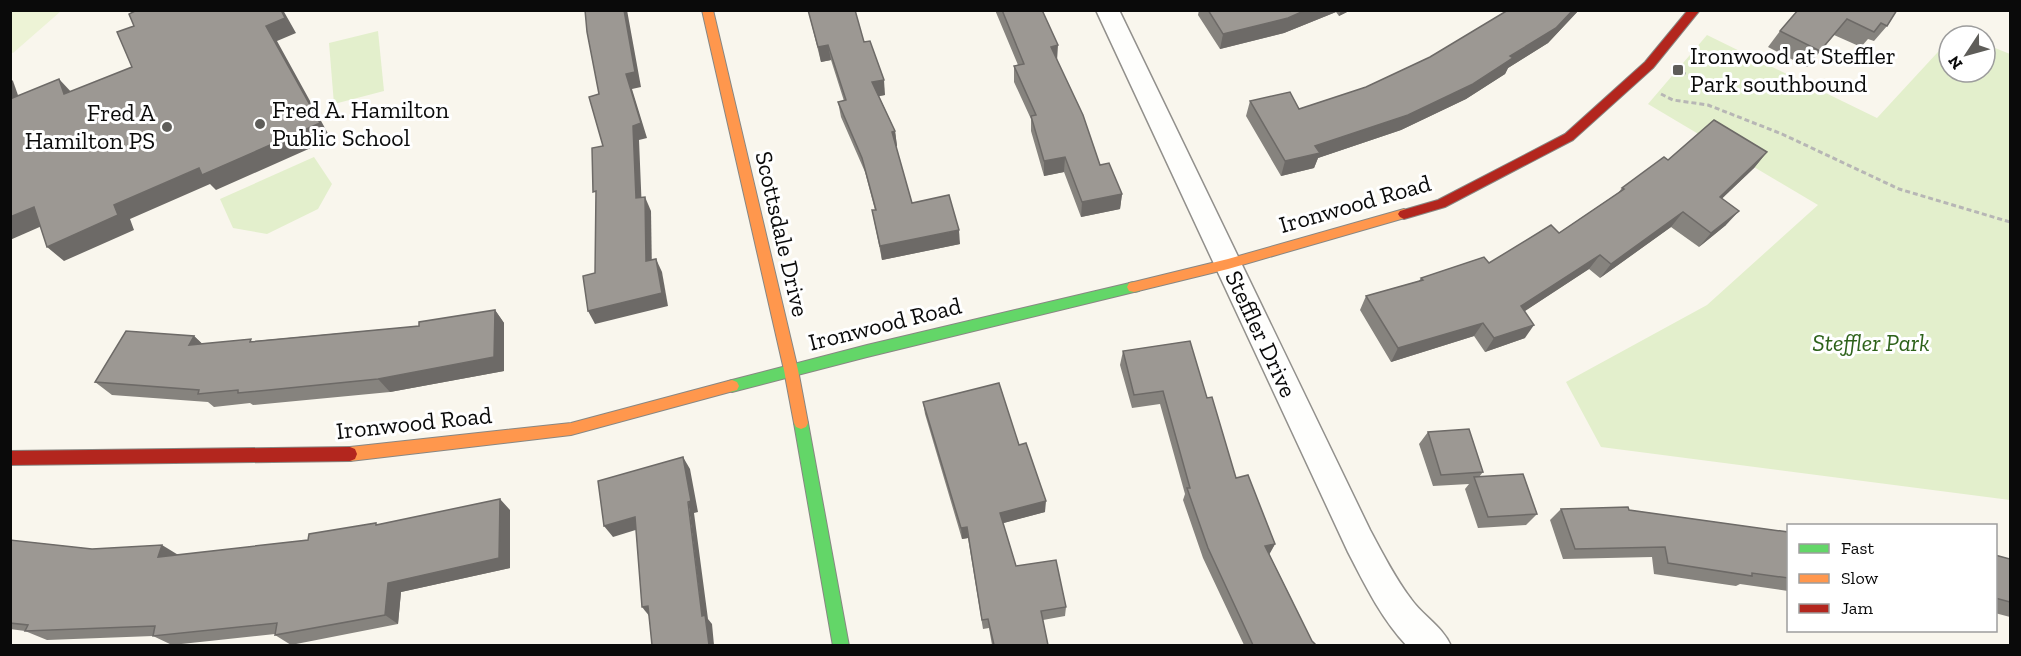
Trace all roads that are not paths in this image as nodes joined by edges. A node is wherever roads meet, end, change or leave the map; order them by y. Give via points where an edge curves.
1 (707, 10) edge
2 (1107, 10) edge
3 (1695, 10) edge
4 (1228, 264) junction
5 (791, 370) junction
6 (10, 458) edge
7 (841, 645) edge
8 (1434, 645) edge

1 - 5 street, Scottsdale Drive
2 - 4 street, Steffler Drive
3 - 4 street, Ironwood Road via 1649,65 1569,137 1441,204
4 - 5 street, Ironwood Road
4 - 8 street, Steffler Drive via 1359,541 1393,602 1411,626
5 - 6 street, Ironwood Road via 571,429 357,454
5 - 7 street, Scottsdale Drive

